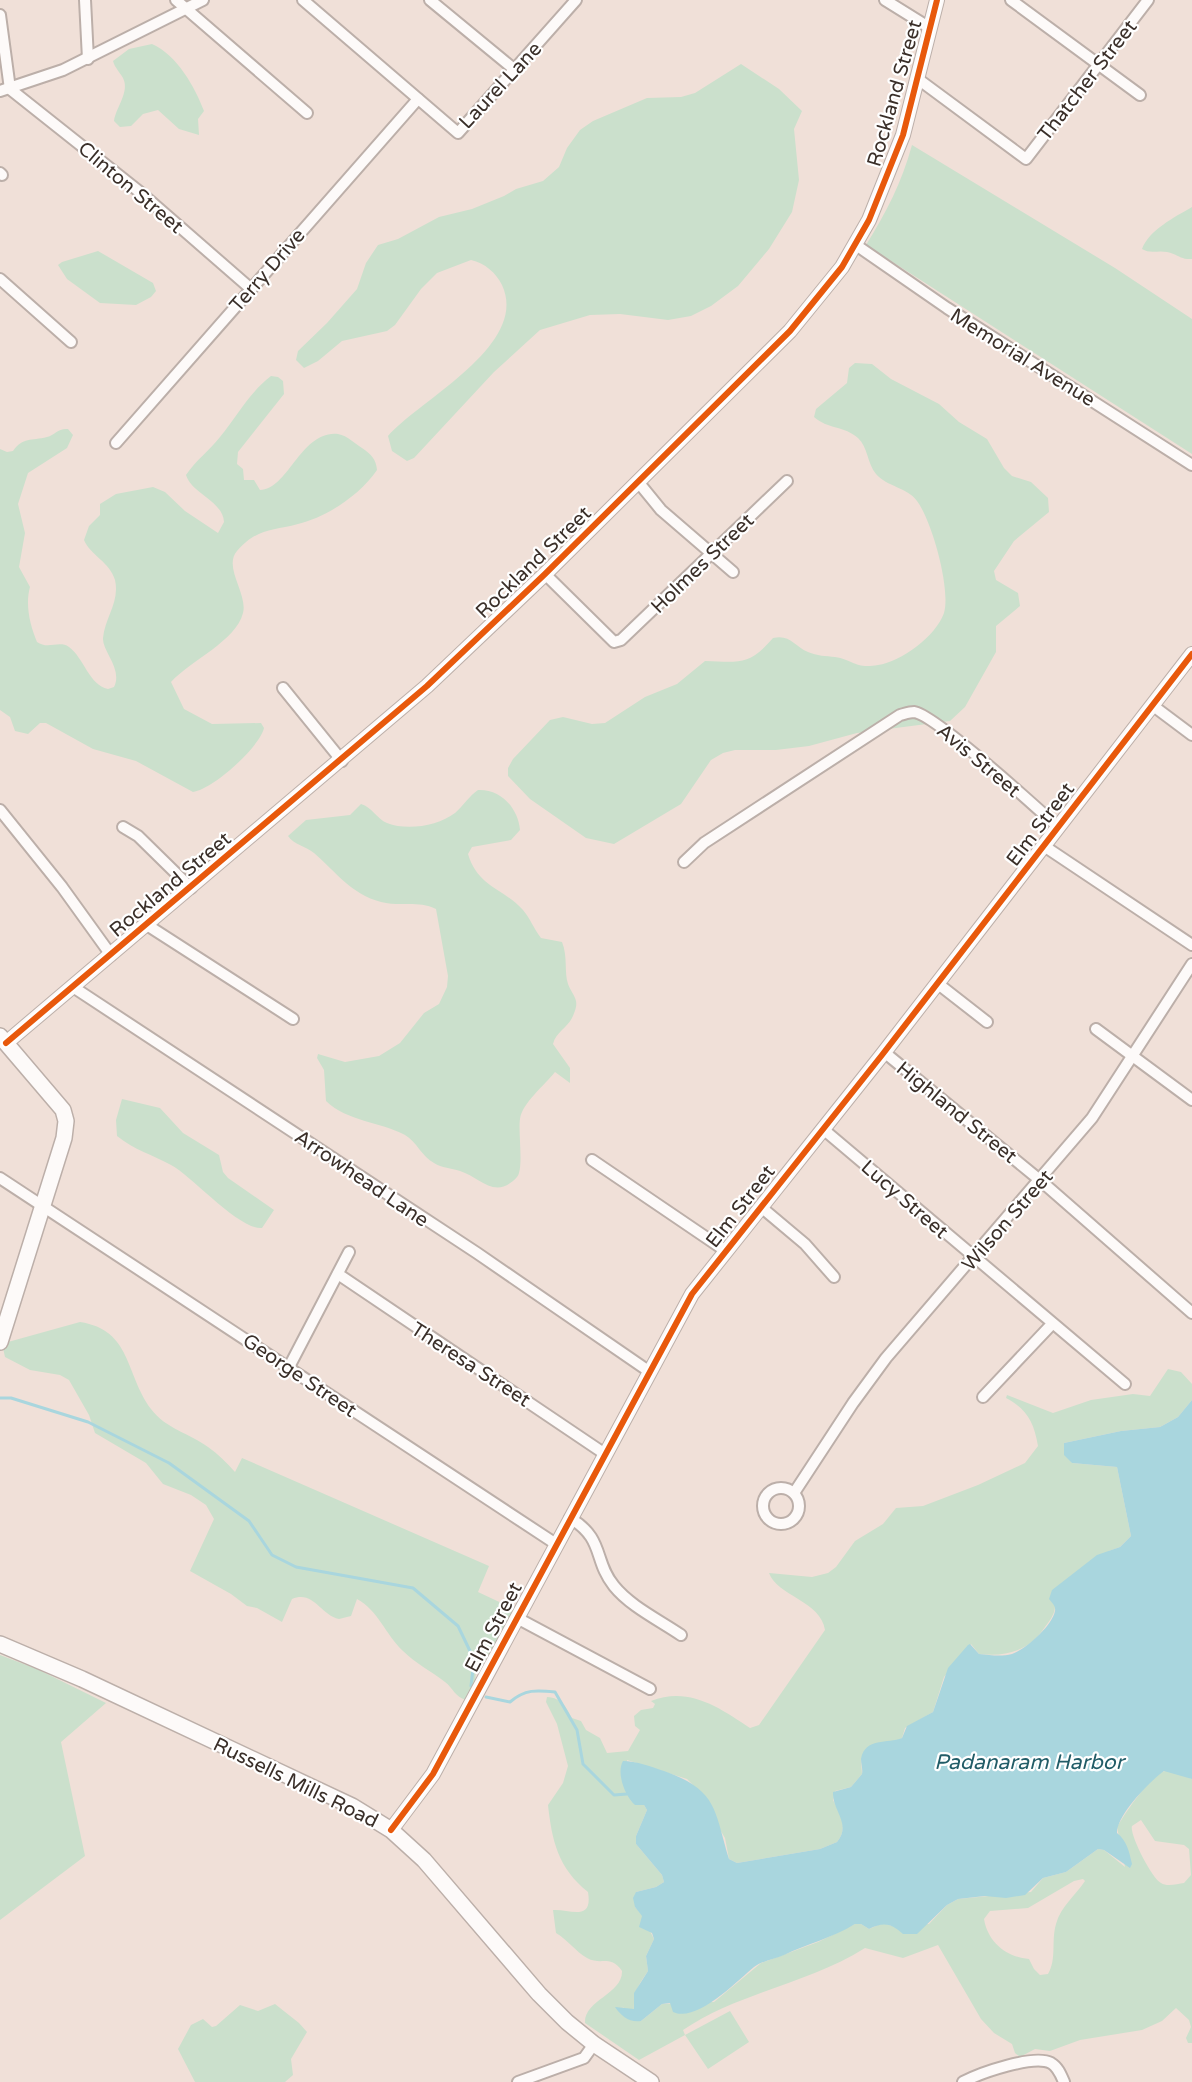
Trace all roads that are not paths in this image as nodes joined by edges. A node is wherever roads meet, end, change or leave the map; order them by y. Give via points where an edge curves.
1 (85, 0) edge
2 (176, 0) edge
3 (203, 0) edge
4 (303, 0) edge
5 (430, 0) edge
6 (885, 0) edge
7 (937, 0) edge
8 (1011, 0) edge
9 (1148, 0) edge
10 (569, 2) edge
11 (186, 9) junction
12 (0, 15) edge
13 (930, 28) junction
14 (88, 59) junction
15 (1101, 64) junction
16 (515, 69) junction
17 (918, 79) junction
18 (5, 90) edge
19 (1140, 95) dead end
20 (418, 99) junction
21 (307, 113) dead end
22 (856, 245) junction
23 (0, 279) edge
24 (250, 288) junction
25 (71, 342) dead end
26 (116, 443) dead end
27 (1192, 465) edge
28 (787, 481) dead end
29 (639, 483) junction
30 (713, 553) junction
31 (733, 572) dead end
32 (545, 574) junction
33 (1192, 654) edge
34 (283, 688) dead end
35 (1152, 705) junction
36 (1192, 735) edge
37 (342, 761) junction
38 (0, 810) edge
39 (123, 827) dead end
40 (1058, 827) junction
41 (1044, 846) junction
42 (684, 862) dead end
43 (191, 888) junction
44 (147, 925) junction
45 (1192, 945) edge
46 (111, 955) junction
47 (1192, 964) edge
48 (937, 983) junction
49 (73, 987) junction
50 (293, 1019) dead end
51 (987, 1022) dead end
52 (1096, 1029) dead end
53 (3, 1039) edge
54 (884, 1053) junction
55 (1133, 1056) junction
56 (1192, 1100) edge
57 (823, 1129) junction
58 (592, 1160) dead end
59 (0, 1178) edge
60 (1041, 1181) junction
61 (43, 1206) junction
62 (761, 1207) junction
63 (726, 1251) junction
64 (349, 1252) dead end
65 (974, 1258) junction
66 (338, 1274) junction
67 (834, 1278) dead end
68 (4, 1311) edge
69 (1192, 1313) edge
70 (1052, 1324) junction
71 (0, 1342) edge
72 (289, 1367) junction
73 (650, 1372) junction
74 (1125, 1384) dead end
75 (983, 1397) dead end
76 (605, 1454) junction
77 (794, 1493) dead end
78 (570, 1518) junction
79 (556, 1544) junction
80 (517, 1618) junction
81 (681, 1635) dead end
82 (0, 1644) edge
83 (650, 1689) dead end
84 (391, 1830) junction
85 (594, 2044) junction
86 (518, 2082) edge
87 (651, 2082) edge
88 (963, 2082) edge
89 (1065, 2082) edge

1 - 14 street
2 - 11 street
3 - 11 street
4 - 20 street
5 - 16 street
6 - 13 street
7 - 13 street, Rockland Street
8 - 15 street
9 - 15 street, Thatcher Street
10 - 16 street, Laurel Lane
11 - 14 street
11 - 21 street
12 - 18 street
13 - 17 street, Rockland Street
14 - 18 street
15 - 17 street, Thatcher Street via 1026,159
15 - 19 street
16 - 20 street, Laurel Lane via 458,133
17 - 22 street, Rockland Street via 899,148
18 - 24 street, Clinton Street via 141,193
20 - 24 street, Terry Drive
22 - 27 street, Memorial Avenue
22 - 29 street, Rockland Street via 790,331
23 - 25 street
24 - 26 street, Terry Drive
28 - 30 street, Holmes Street
29 - 30 street via 661,510
29 - 32 street, Rockland Street
30 - 31 street
30 - 32 street, Holmes Street via 621,640 614,642
32 - 37 street, Rockland Street
33 - 35 street, Elm Street
34 - 37 street
35 - 36 street
35 - 40 street, Elm Street
37 - 43 street, Rockland Street
38 - 46 street
39 - 43 street via 138,836
40 - 41 street, Elm Street
40 - 42 street, Avis Street via 926,717 914,712 900,715 704,843
41 - 45 street
41 - 48 street, Elm Street
43 - 44 street, Rockland Street
44 - 46 street, Rockland Street
44 - 50 street
46 - 49 street, Rockland Street
47 - 55 street, Wilson Street
48 - 51 street
48 - 54 street, Elm Street
49 - 53 street, Rockland Street
49 - 73 street, Arrowhead Lane
52 - 55 street
53 - 61 main road via 60,1105 65,1116 64,1138
54 - 57 street, Elm Street
54 - 60 street, Highland Street
55 - 56 street
55 - 60 street, Wilson Street via 1092,1118
57 - 62 street, Elm Street
57 - 65 street, Lucy Street
58 - 63 street
59 - 61 street, George Street
60 - 65 street, Wilson Street
60 - 69 street, Highland Street
61 - 68 main road
61 - 72 street, George Street
62 - 63 street, Elm Street
62 - 67 street via 805,1244
63 - 73 street, Elm Street via 692,1294
64 - 66 street
65 - 70 street, Lucy Street
65 - 77 street, Wilson Street via 886,1358
66 - 72 street
66 - 76 street, Theresa Street
68 - 71 main road
70 - 74 street, Lucy Street
70 - 75 street
72 - 79 street, George Street
73 - 76 street, Elm Street
76 - 78 street, Elm Street
78 - 79 street, Elm Street
78 - 81 street via 590,1533 616,1589
79 - 80 street, Elm Street
80 - 83 street
80 - 84 street, Elm Street via 433,1774
82 - 84 main road, Russells Mills Road via 97,1685 352,1806
84 - 85 main road, Russells Mills Road via 424,1860 540,1994
85 - 86 street via 584,2058
85 - 87 main road, Russells Mills Road
88 - 89 street via 1000,2068 1040,2061 1050,2063

